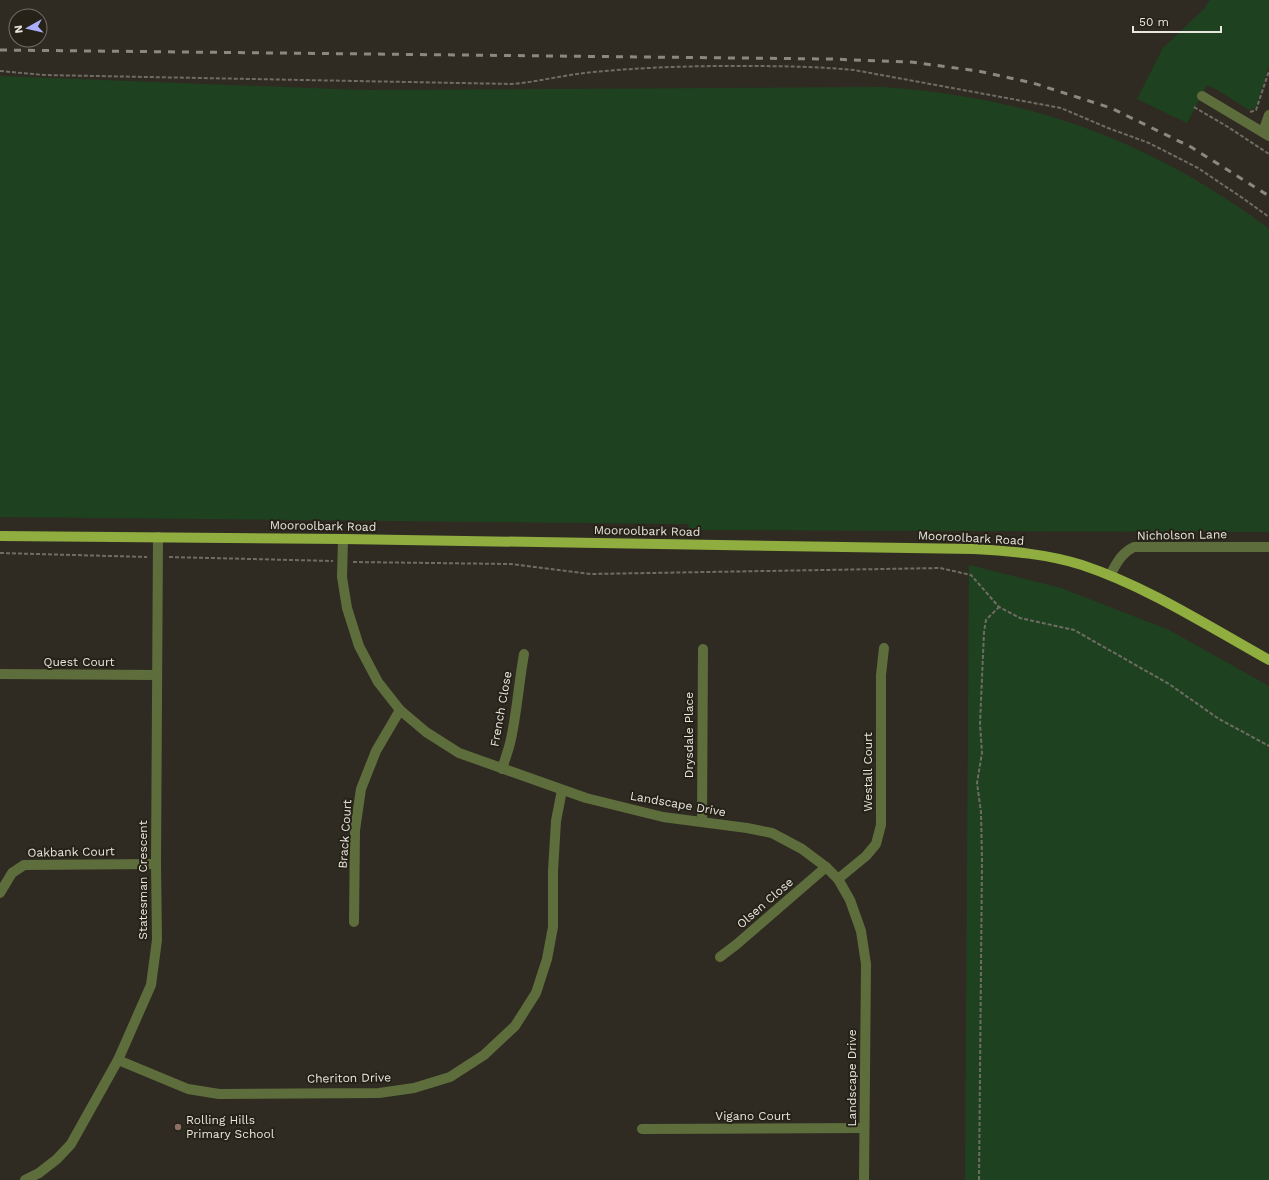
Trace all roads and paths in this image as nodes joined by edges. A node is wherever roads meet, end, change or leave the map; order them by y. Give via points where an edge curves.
1 (0, 71) edge
2 (1269, 71) edge
3 (1202, 96) dead end
4 (1194, 107) dead end
5 (1249, 112) dead end
6 (1269, 115) edge
7 (1266, 134) edge
8 (1269, 153) edge
9 (1269, 217) edge
10 (0, 536) edge
11 (158, 537) junction
12 (343, 539) junction
13 (1269, 547) edge
14 (0, 553) edge
15 (158, 557) junction
16 (342, 562) junction
17 (1110, 575) junction
18 (998, 607) junction
19 (884, 648) dead end
20 (703, 649) dead end
21 (524, 654) dead end
22 (1269, 660) edge
23 (0, 674) edge
24 (157, 675) junction
25 (400, 710) junction
26 (1269, 746) edge
27 (502, 769) junction
28 (562, 790) junction
29 (702, 822) junction
30 (156, 864) junction
31 (826, 867) junction
32 (838, 879) junction
33 (0, 893) edge
34 (354, 922) dead end
35 (720, 957) dead end
36 (118, 1060) junction
37 (864, 1128) junction
38 (642, 1129) dead end
39 (25, 1180) edge
40 (864, 1180) edge
41 (979, 1180) edge

1 - 9 path via 44,75 512,84 583,73 643,68 828,67 1061,108 1149,142 1198,168
2 - 5 path via 1256,110
3 - 7 street
4 - 8 path
6 - 7 street
10 - 11 main road, Mooroolbark Road
11 - 12 main road, Mooroolbark Road
11 - 15 street, Statesman Crescent
12 - 16 street, Landscape Drive
12 - 17 main road, Mooroolbark Road via 974,549 1013,551 1051,557
13 - 17 street, Nicholson Lane via 1134,547 1121,556
14 - 15 path
15 - 16 path
15 - 24 street, Statesman Crescent
16 - 18 path via 510,564 591,574 940,568 971,575
16 - 25 street, Landscape Drive via 347,608 359,646 378,682
17 - 22 main road, Mooroolbark Road
18 - 26 path via 1020,618 1074,630 1169,684 1219,719
18 - 41 path via 986,620 984,632 980,724 982,753 977,783 981,812 982,860
19 - 32 street, Westall Court via 881,675 881,825 876,844 866,856
20 - 29 street, Drysdale Place
21 - 27 street, French Close via 511,741
23 - 24 street, Quest Court
24 - 30 street, Statesman Crescent
25 - 27 street, Landscape Drive via 426,732 459,753
25 - 34 street, Brack Court via 376,751 361,789 355,830
27 - 28 street, Landscape Drive
28 - 29 street, Landscape Drive via 662,817
28 - 36 street, Cheriton Drive via 553,871 553,927 547,959 536,993 515,1026 484,1055 450,1077 414,1088 379,1093 219,1094 188,1089
29 - 31 street, Landscape Drive via 772,833 802,849
30 - 33 street, Oakbank Court via 24,865 12,873
30 - 36 street, Statesman Crescent via 158,940 151,985
31 - 32 street, Landscape Drive
31 - 35 street, Olsen Close
32 - 37 street, Landscape Drive via 850,900 862,931 866,964
36 - 39 street, Statesman Crescent via 71,1144 57,1159
37 - 38 street, Vigano Court
37 - 40 street, Landscape Drive

